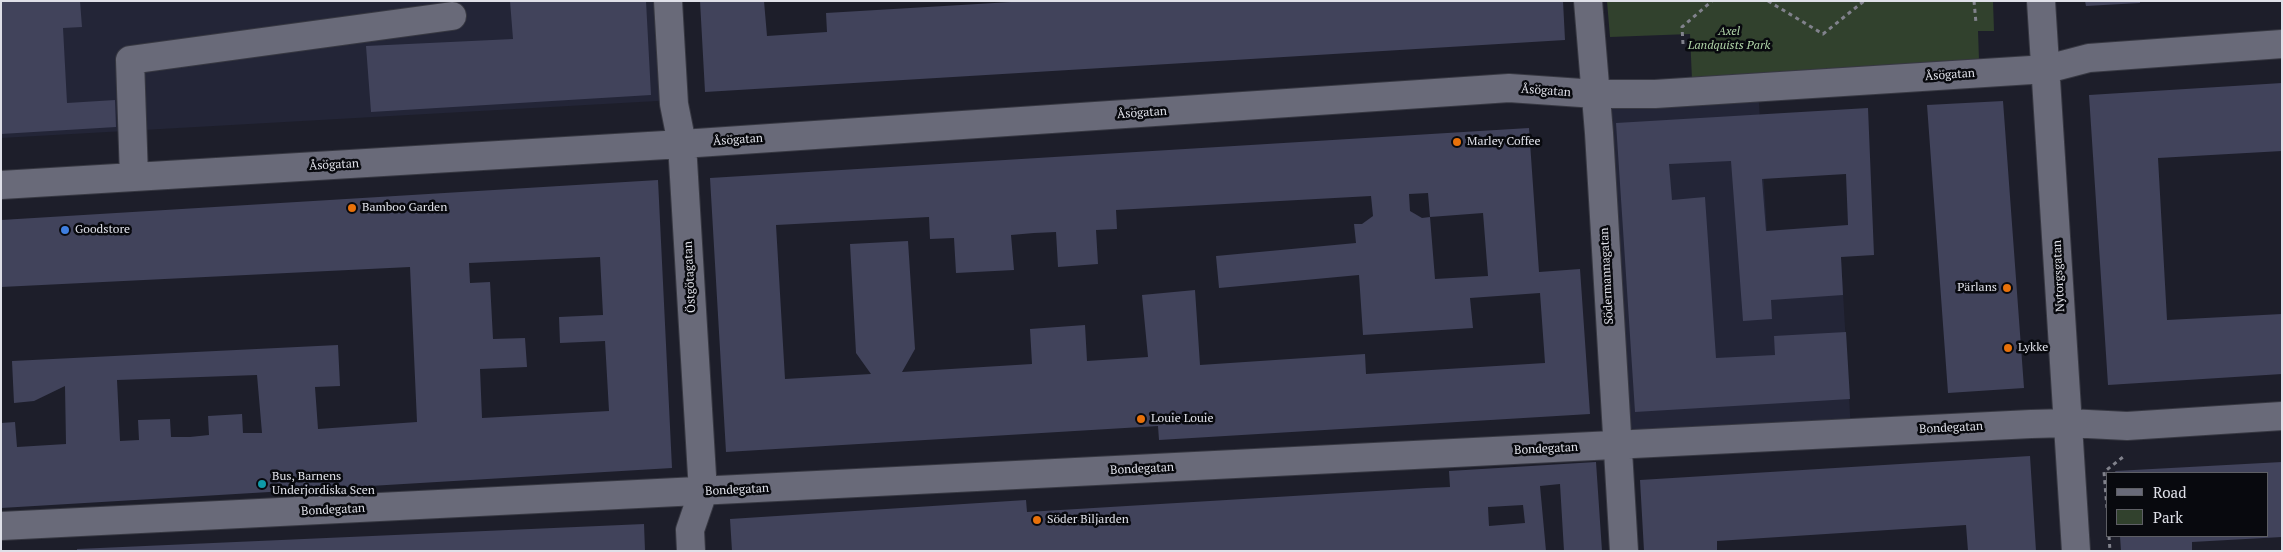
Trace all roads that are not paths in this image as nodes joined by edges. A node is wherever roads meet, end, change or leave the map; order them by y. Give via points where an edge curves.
1 (668, 1) edge
2 (1588, 1) edge
3 (2041, 1) edge
4 (452, 16) dead end
5 (2282, 44) edge
6 (2047, 68) junction
7 (1596, 94) junction
8 (682, 144) junction
9 (134, 176) junction
10 (1, 184) edge
11 (2282, 416) edge
12 (2068, 423) junction
13 (1618, 445) junction
14 (703, 492) junction
15 (1, 526) edge
16 (691, 551) edge
17 (1624, 551) edge
18 (2076, 551) edge

1 - 8 street, Östgötagatan via 674,104
2 - 7 street, Södermannagatan
3 - 6 street, Nytorgsgatan
4 - 9 street via 130,60
5 - 6 street, Åsögatan via 2089,58
6 - 7 street, Åsögatan via 1655,94
6 - 12 street, Nytorgsgatan
7 - 8 street, Åsögatan via 1508,88
7 - 13 street, Södermannagatan
8 - 9 street, Åsögatan
8 - 14 street, Östgötagatan
9 - 10 street, Åsögatan
11 - 12 street, Bondegatan via 2127,426
12 - 13 street, Bondegatan
12 - 18 street, Nytorgsgatan
13 - 14 street, Bondegatan
13 - 17 street, Södermannagatan
14 - 15 street, Bondegatan
14 - 16 street, Östgötagatan via 690,530

